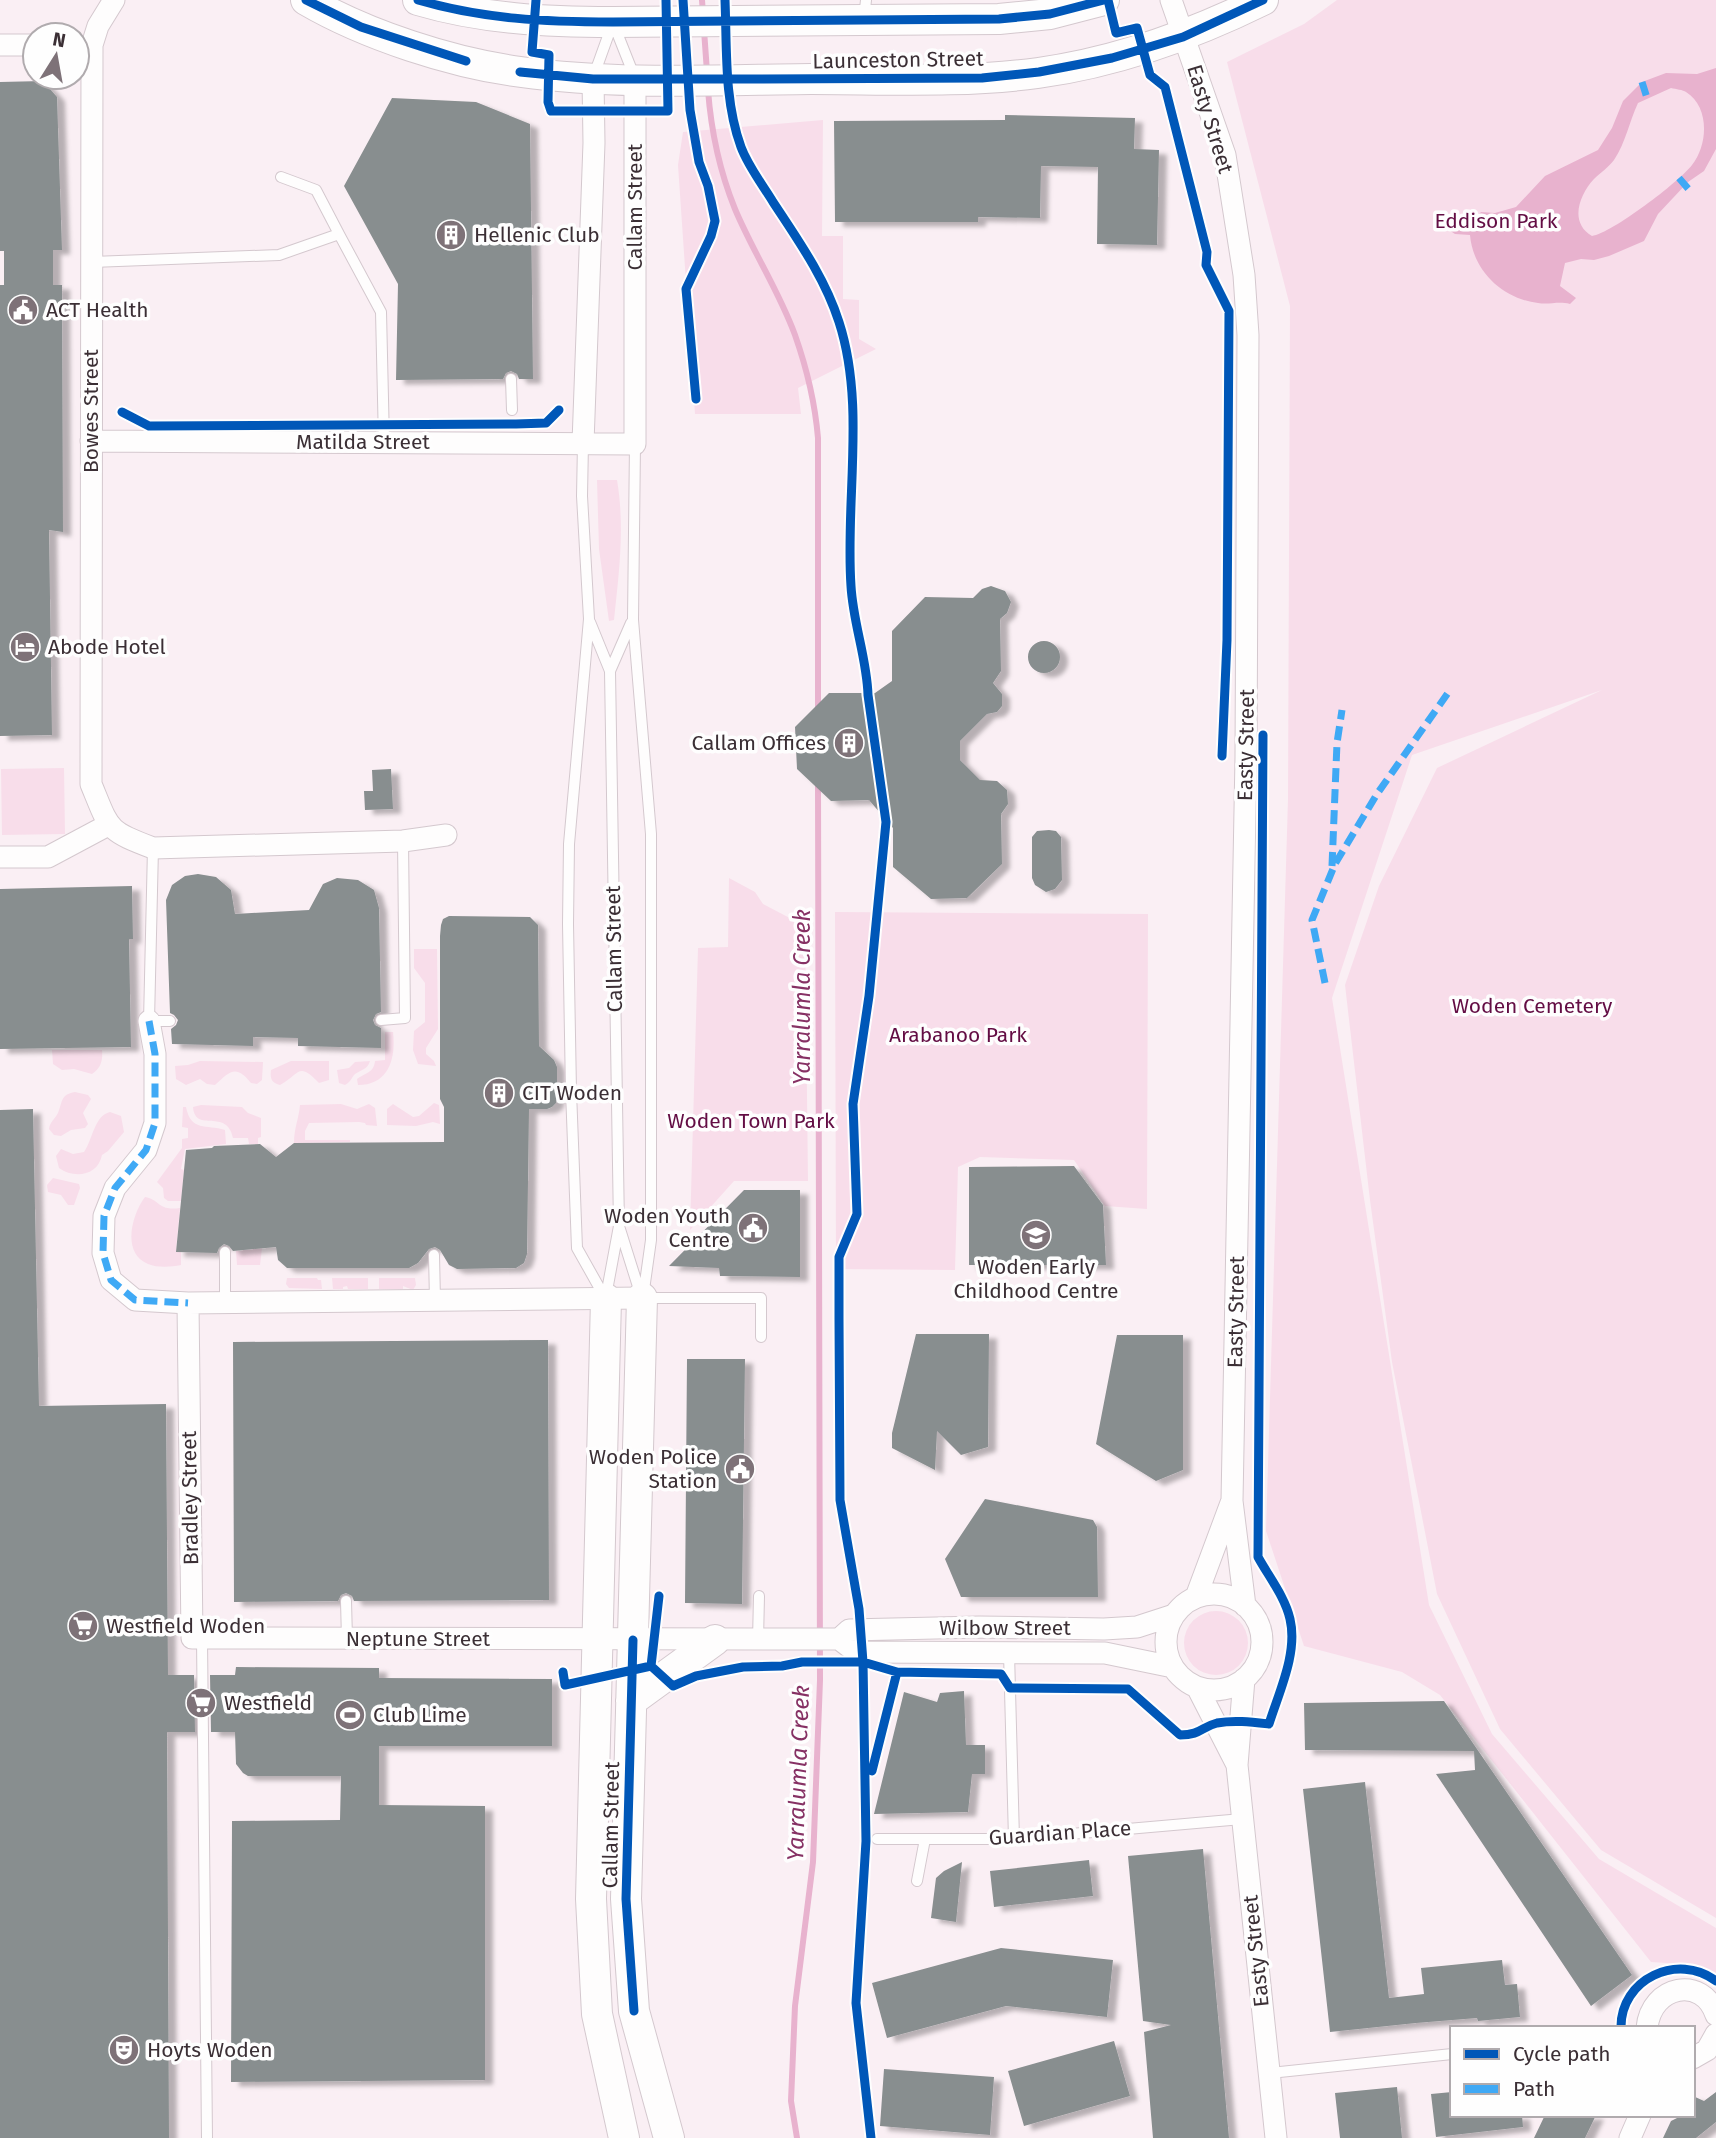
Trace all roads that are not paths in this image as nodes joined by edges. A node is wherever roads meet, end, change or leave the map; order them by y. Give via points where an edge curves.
1 (114, 0) edge
2 (306, 0) edge
3 (418, 0) edge
4 (1104, 0) edge
5 (1171, 0) edge
6 (1263, 0) edge
7 (865, 11) edge
8 (613, 22) junction
9 (91, 36) edge
10 (1183, 37) junction
11 (0, 45) edge
12 (21, 45) edge
13 (593, 79) junction
14 (635, 79) junction
15 (86, 91) edge
16 (281, 177) dead end
17 (339, 234) junction
18 (92, 261) junction
19 (511, 379) dead end
20 (512, 410) dead end
21 (91, 441) junction
22 (384, 442) junction
23 (583, 443) junction
24 (635, 443) junction
25 (589, 619) junction
26 (633, 620) junction
27 (610, 671) junction
28 (108, 825) junction
29 (446, 835) dead end
30 (403, 841) junction
31 (153, 848) junction
32 (0, 857) edge
33 (381, 1020) dead end
34 (149, 1021) junction
35 (170, 1021) dead end
36 (620, 1226) junction
37 (225, 1252) dead end
38 (434, 1255) dead end
39 (642, 1298) junction
40 (606, 1299) junction
41 (435, 1300) junction
42 (225, 1302) junction
43 (188, 1303) junction
44 (761, 1337) dead end
45 (1232, 1501) junction
46 (759, 1596) dead end
47 (1196, 1597) junction
48 (346, 1601) dead end
49 (1245, 1606) junction
50 (1174, 1615) junction
51 (202, 1638) junction
52 (347, 1639) junction
53 (839, 1639) junction
54 (598, 1640) junction
55 (633, 1640) junction
56 (715, 1640) junction
57 (758, 1640) junction
58 (1009, 1653) junction
59 (1173, 1667) junction
60 (1244, 1679) junction
61 (1197, 1687) junction
62 (631, 1701) junction
63 (1237, 1765) junction
64 (1242, 1819) junction
65 (877, 1839) dead end
66 (925, 1839) junction
67 (1014, 1839) junction
68 (916, 1881) dead end
69 (1714, 2007) edge
70 (1647, 2026) edge
71 (1715, 2039) edge
72 (1450, 2054) edge
73 (1695, 2057) edge
74 (1270, 2073) junction
75 (1639, 2117) edge
76 (206, 2138) edge
77 (624, 2138) edge
78 (668, 2138) edge
79 (1276, 2138) edge
80 (1630, 2138) edge

1 - 9 street, Bowes Street
2 - 13 street, Launceston Street via 360,27 467,61
3 - 8 street, Launceston Street via 454,11
4 - 7 street, Launceston Street via 1050,14 999,19
5 - 10 street, Easty Street
6 - 10 street, Launceston Street
7 - 8 street, Launceston Street via 739,21
8 - 13 lane, Callam Street
8 - 14 lane, Callam Street
10 - 14 street, Launceston Street via 1112,58 982,78
10 - 45 street, Easty Street via 1226,155 1248,335 1246,771
11 - 12 street
13 - 14 street, Launceston Street
13 - 23 street, Callam Street
14 - 24 street, Callam Street
15 - 18 street, Bowes Street
16 - 17 lane via 316,190
17 - 18 lane via 279,255
17 - 22 lane via 381,312
18 - 21 street, Bowes Street
19 - 20 lane
21 - 22 street, Matilda Street
21 - 28 street, Bowes Street via 91,785
22 - 23 street, Matilda Street
23 - 24 street, Matilda Street
23 - 25 lane, Callam Street
24 - 26 lane, Callam Street
25 - 27 lane
25 - 40 lane via 569,844 571,1091 577,1248
26 - 27 lane
26 - 39 lane, Callam Street via 651,834 651,1240
27 - 36 lane, Callam Street
28 - 31 street
28 - 32 street via 48,857
29 - 30 street
30 - 31 street
30 - 33 lane via 405,1018
31 - 34 lane
34 - 35 lane
34 - 43 street via 155,1054 155,1123 146,1150 115,1188 104,1216 103,1253 111,1280 135,1300
36 - 39 lane
36 - 40 lane
37 - 42 lane
38 - 41 lane
39 - 40 street
39 - 44 lane via 761,1298
39 - 55 street, Callam Street
40 - 41 street
40 - 54 street, Callam Street
41 - 42 street
42 - 43 street
43 - 51 street, Bradley Street via 192,1638
45 - 47 street, Easty Street
45 - 49 street, Easty Street
46 - 57 lane
47 - 49 street via 1222,1595
47 - 50 street
48 - 52 lane
49 - 60 street via 1256,1619 1261,1651
50 - 53 street, Wilbow Street via 1115,1629 849,1630
50 - 59 street via 1165,1641
51 - 52 street, Neptune Street
51 - 76 lane, Bradley Street
52 - 54 street, Neptune Street
53 - 57 street, Wilbow Street
53 - 58 street, Wilbow Street via 856,1652
54 - 55 street, Neptune Street
54 - 77 street, Callam Street via 591,1899 597,2014
55 - 56 street, Wilbow Street
55 - 62 street, Callam Street
56 - 57 street, Wilbow Street
56 - 62 street
58 - 59 street, Wilbow Street via 1105,1653
58 - 67 lane
59 - 61 street
60 - 61 street via 1222,1690
60 - 63 street, Easty Street
61 - 63 street, Easty Street
62 - 78 street, Callam Street via 626,1899 634,2011
63 - 64 street, Easty Street
64 - 67 lane, Guardian Place
64 - 74 street, Easty Street
65 - 66 lane, Guardian Place
66 - 67 lane, Guardian Place
66 - 68 lane
69 - 70 street via 1691,1991 1669,1993 1652,2007
71 - 73 street
72 - 74 lane
74 - 79 street, Easty Street
75 - 80 street

